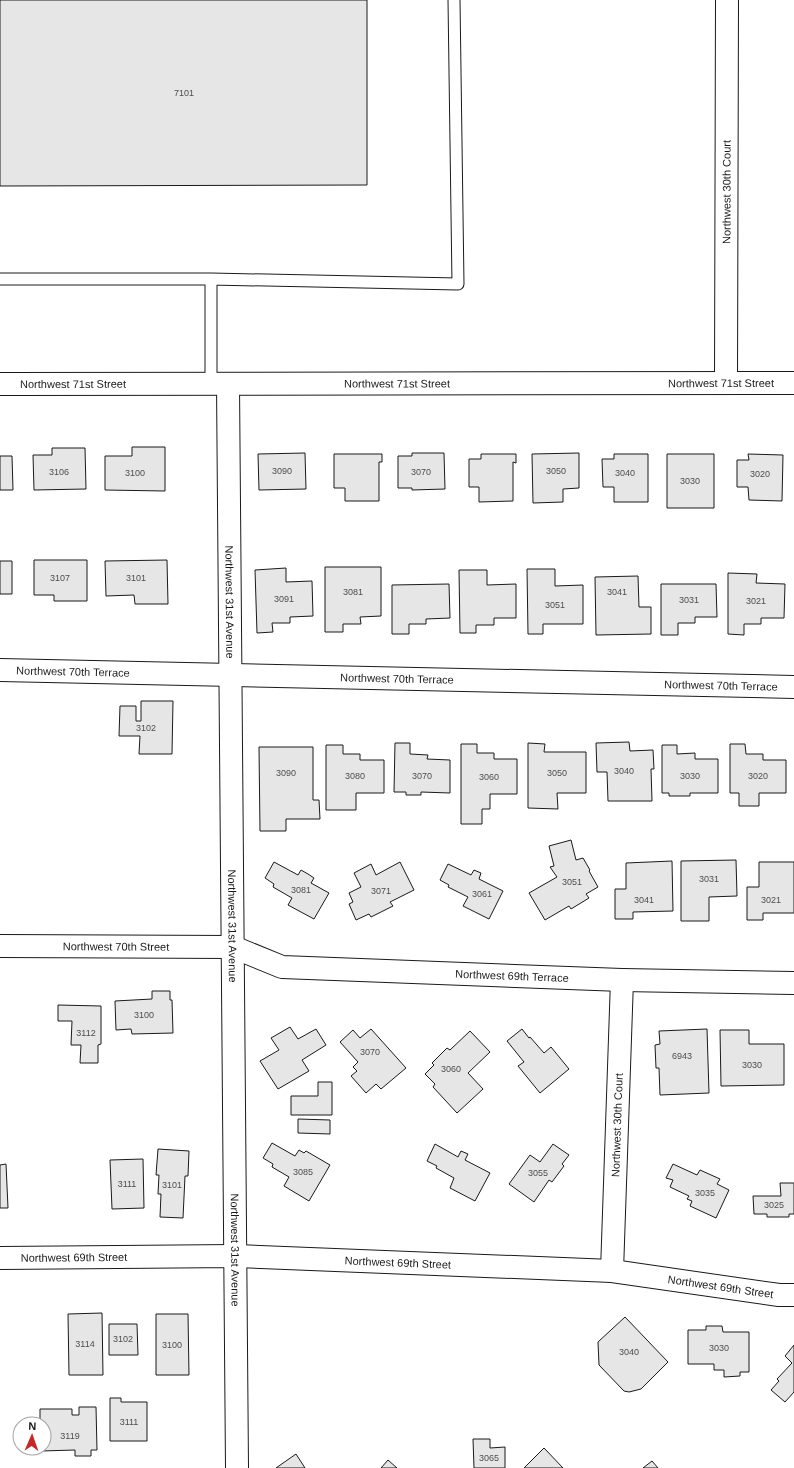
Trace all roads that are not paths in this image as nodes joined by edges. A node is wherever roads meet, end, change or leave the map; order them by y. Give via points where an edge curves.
1 (454, 0) edge
2 (727, 0) edge
3 (0, 279) edge
4 (211, 279) junction
5 (726, 383) junction
6 (794, 383) edge
7 (0, 384) edge
8 (219, 384) junction
9 (0, 670) edge
10 (230, 675) junction
11 (794, 687) edge
12 (0, 946) edge
13 (233, 948) junction
14 (622, 980) junction
15 (794, 983) edge
16 (235, 1256) junction
17 (0, 1258) edge
18 (612, 1271) junction
19 (794, 1295) edge
20 (237, 1468) edge

1 - 4 lane via 458,284
2 - 5 street, Northwest 30th Court
3 - 4 lane
4 - 8 lane
5 - 6 street, Northwest 71st Street
5 - 8 street, Northwest 71st Street
7 - 8 street, Northwest 71st Street
8 - 10 street, Northwest 31st Avenue
9 - 10 street, Northwest 70th Terrace
10 - 11 street, Northwest 70th Terrace
10 - 13 street, Northwest 31st Avenue
12 - 13 street, Northwest 70th Street
13 - 14 street, Northwest 69th Terrace via 282,968
13 - 16 street, Northwest 31st Avenue
14 - 15 street, Northwest 69th Terrace
14 - 18 street, Northwest 30th Court
16 - 17 street, Northwest 69th Street
16 - 18 street, Northwest 69th Street
16 - 20 street, Northwest 31st Avenue
18 - 19 street, Northwest 69th Street

